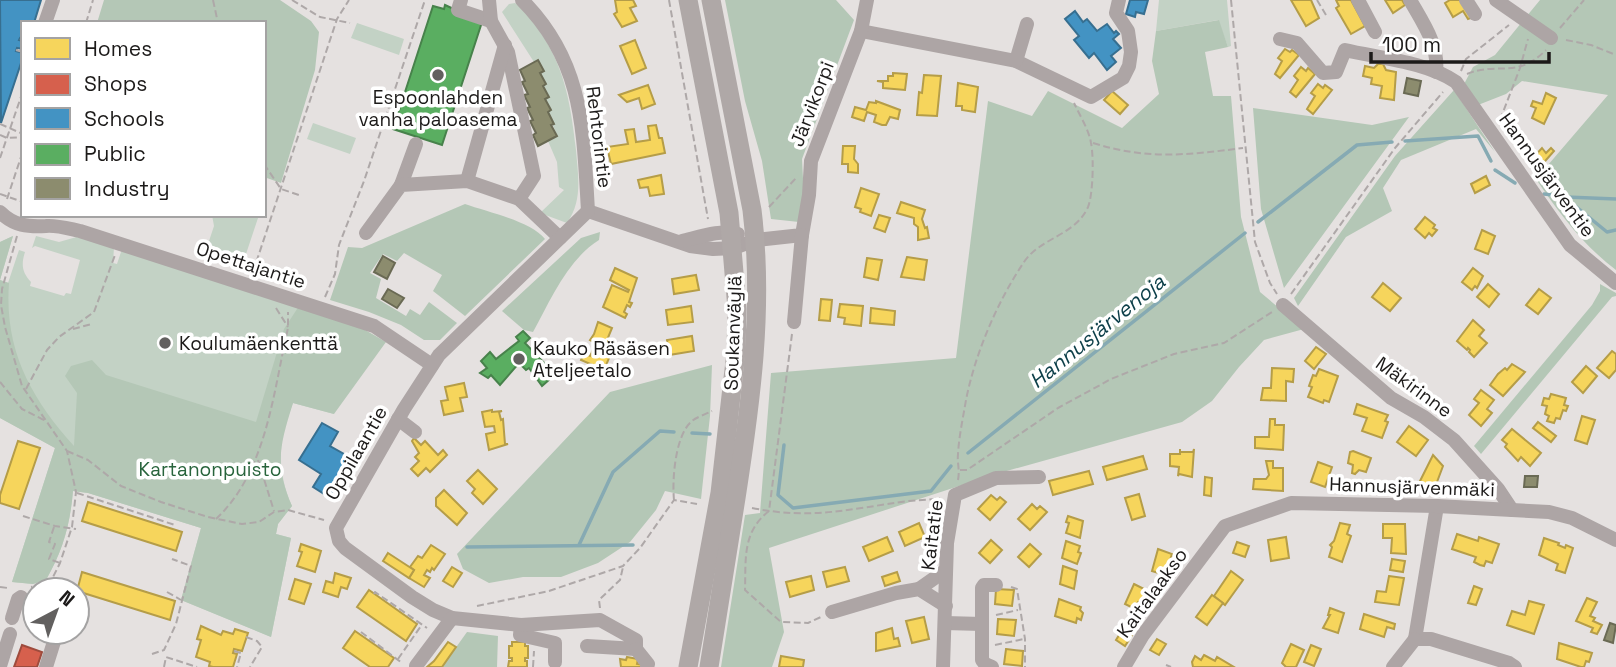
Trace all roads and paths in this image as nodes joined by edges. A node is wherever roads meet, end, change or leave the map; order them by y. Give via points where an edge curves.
1 (53, 0) edge
2 (93, 0) edge
3 (213, 0) edge
4 (292, 0) edge
5 (349, 0) edge
6 (425, 0) edge
7 (461, 0) edge
8 (489, 0) edge
9 (522, 0) edge
10 (669, 0) edge
11 (688, 0) edge
12 (711, 0) edge
13 (867, 0) edge
14 (1119, 0) edge
15 (1231, 0) edge
16 (1317, 0) edge
17 (1358, 0) edge
18 (1410, 0) edge
19 (1466, 0) edge
20 (1496, 0) edge
21 (1584, 0) edge
22 (1475, 14) dead end
23 (1326, 15) dead end
24 (1519, 16) junction
25 (337, 19) junction
26 (46, 21) edge
27 (87, 21) edge
28 (218, 21) edge
29 (491, 21) junction
30 (350, 23) dead end
31 (1027, 24) dead end
32 (1532, 25) junction
33 (861, 31) junction
34 (1375, 32) dead end
35 (1551, 38) junction
36 (1280, 39) dead end
37 (505, 45) junction
38 (16, 50) dead end
39 (21, 51) edge
40 (1616, 55) edge
41 (1016, 61) junction
42 (1520, 68) junction
43 (1436, 72) junction
44 (1456, 82) junction
45 (1068, 87) junction
46 (21, 97) edge
47 (359, 118) dead end
48 (0, 124) edge
49 (11, 127) junction
50 (381, 127) junction
51 (21, 134) edge
52 (0, 135) edge
53 (21, 135) edge
54 (7, 138) junction
55 (1495, 138) junction
56 (1091, 142) junction
57 (416, 144) dead end
58 (1244, 148) junction
59 (21, 157) edge
60 (0, 158) edge
61 (811, 161) junction
62 (266, 167) edge
63 (467, 181) junction
64 (401, 185) junction
65 (281, 188) junction
66 (0, 194) edge
67 (302, 196) dead end
68 (8, 197) junction
69 (519, 199) junction
70 (21, 201) edge
71 (588, 211) junction
72 (763, 213) dead end
73 (6, 219) edge
74 (366, 233) dead end
75 (711, 234) junction
76 (802, 235) junction
77 (560, 238) junction
78 (733, 240) junction
79 (756, 240) junction
80 (679, 242) junction
81 (115, 255) dead end
82 (1616, 283) edge
83 (249, 284) junction
84 (288, 296) junction
85 (324, 300) dead end
86 (1283, 305) junction
87 (794, 322) joint
88 (92, 324) dead end
89 (68, 330) junction
90 (432, 365) junction
91 (0, 382) edge
92 (25, 390) junction
93 (719, 408) dead end
94 (398, 419) junction
95 (48, 422) junction
96 (415, 432) dead end
97 (67, 451) junction
98 (258, 459) junction
99 (960, 470) junction
100 (1039, 477) dead end
101 (76, 492) junction
102 (955, 495) junction
103 (674, 500) junction
104 (697, 504) dead end
105 (1437, 506) junction
106 (747, 507) dead end
107 (1512, 510) junction
108 (769, 511) junction
109 (274, 512) junction
110 (23, 516) dead end
111 (216, 519) junction
112 (327, 521) dead end
113 (175, 525) dead end
114 (55, 526) junction
115 (72, 527) junction
116 (76, 528) dead end
117 (1616, 540) edge
118 (1212, 543) joint
119 (172, 559) dead end
120 (61, 563) junction
121 (623, 566) junction
122 (946, 570) junction
123 (54, 576) edge
124 (1001, 585) joint
125 (919, 589) junction
126 (167, 592) dead end
127 (374, 594) dead end
128 (21, 598) edge
129 (181, 600) junction
130 (946, 606) junction
131 (467, 608) dead end
132 (1019, 610) junction
133 (832, 612) joint
134 (998, 615) dead end
135 (12, 618) dead end
136 (452, 618) junction
137 (600, 620) junction
138 (945, 623) junction
139 (982, 624) junction
140 (422, 625) junction
141 (521, 625) junction
142 (361, 632) dead end
143 (10, 634) dead end
144 (439, 636) junction
145 (246, 637) dead end
146 (1025, 639) junction
147 (1415, 639) junction
148 (998, 645) dead end
149 (53, 646) edge
150 (587, 646) dead end
151 (636, 649) junction
152 (164, 650) junction
153 (534, 650) dead end
154 (234, 651) dead end
155 (152, 654) dead end
156 (166, 657) junction
157 (1, 659) edge
158 (398, 660) junction
159 (555, 662) dead end
160 (1166, 665) dead end
161 (416, 666) edge
162 (46, 667) edge
163 (164, 667) edge
164 (197, 667) edge
165 (237, 667) edge
166 (250, 667) edge
167 (533, 667) edge
168 (647, 667) edge
169 (688, 667) edge
170 (709, 667) edge
171 (943, 667) edge
172 (992, 667) edge
173 (1025, 667) edge
174 (1124, 667) edge
175 (1171, 667) edge
176 (1393, 667) edge
177 (1515, 667) edge

1 - 26 street
2 - 27 path
3 - 28 path
4 - 25 path via 320,17
5 - 25 path
6 - 50 path
7 - 29 street via 458,10
8 - 29 street
9 - 71 street, Rehtorintie via 563,54 575,88
10 - 75 path
11 - 78 main road, Soukanväylä
12 - 79 main road, Soukanväylä
13 - 33 street, Järvikorpi
14 - 45 street via 1116,13 1128,30 1130,52 1123,78 1091,97
15 - 58 path
16 - 23 path
17 - 34 street
18 - 43 street via 1434,45
19 - 22 street
20 - 24 street
21 - 35 path
24 - 32 street
24 - 44 path via 1466,59
25 - 30 path
25 - 65 path
29 - 37 street
31 - 41 street
32 - 35 street
32 - 42 path
33 - 41 street
33 - 61 street, Järvikorpi
35 - 40 path
35 - 42 path via 1536,60
36 - 43 street via 1297,43 1324,73 1336,72 1345,50
37 - 63 street
37 - 69 street via 534,176
38 - 39 path
41 - 45 street
42 - 44 path via 1479,70
42 - 55 path
43 - 44 street
44 - 55 street, Hannusjärventie
44 - 86 path via 1395,148
45 - 56 path
46 - 49 path
47 - 50 path
48 - 49 path
49 - 51 path
49 - 54 path
50 - 85 path
52 - 54 path
53 - 54 path
54 - 60 path
55 - 82 street, Hannusjärventie via 1570,245
56 - 58 path via 1143,154 1181,156
56 - 99 path via 1089,204 1069,230 1025,260 979,357 966,399
57 - 64 street
58 - 86 path via 1255,242
59 - 68 path
61 - 72 path
61 - 76 street, Järvikorpi
62 - 65 path
63 - 64 street
63 - 69 street
64 - 74 street
65 - 67 path
65 - 83 path
66 - 68 path
68 - 70 path
68 - 73 path
69 - 77 street
71 - 77 street, Oppilaantie
71 - 80 street
73 - 83 street, Opettajantie via 37,228 80,231
73 - 92 path via 1,305
75 - 78 street
75 - 80 street
76 - 79 street
76 - 87 street, Järvikorpi
77 - 90 street, Oppilaantie
78 - 79 street
78 - 80 street via 713,249
78 - 169 main road, Soukanväylä via 736,352 720,493
79 - 170 main road, Soukanväylä via 755,362
81 - 89 path via 94,312
83 - 84 street, Opettajantie
84 - 90 street, Opettajantie via 374,326
84 - 98 path via 288,327
86 - 99 path via 1224,343 1174,354 1111,379 1058,408 967,470
86 - 107 street, Mäkirinne via 1391,398 1454,440
87 - 108 path
88 - 89 path
89 - 92 path via 41,357
90 - 94 street, Oppilaantie
91 - 95 path via 22,409
92 - 95 path
93 - 103 path via 692,421 682,435 672,481
94 - 96 street
94 - 136 street, Oppilaantie via 335,528 345,548 412,597
95 - 97 path
97 - 101 path
97 - 111 path via 88,460 121,486
98 - 109 path
98 - 111 path via 240,492
99 - 102 path
100 - 102 street, Kaitatie via 996,478
101 - 113 path
101 - 115 path
102 - 108 path via 838,513
102 - 122 street, Kaitatie
103 - 104 path
103 - 121 path
105 - 107 street, Hannusjärvenmäki
105 - 118 street, Hannusjärvenmäki via 1291,503 1225,526
105 - 147 street
106 - 108 path
107 - 117 street, Hannusjärvenmäki via 1572,518
108 - 133 path via 746,545 745,590 781,622 808,623
109 - 111 path via 259,522 243,524
109 - 112 path via 288,510
110 - 114 path
114 - 115 path
114 - 120 path via 49,559
115 - 116 path
115 - 120 path
118 - 174 street, Kaitalaakso
119 - 129 path via 191,566
120 - 123 path
121 - 131 path via 549,591
121 - 137 path via 620,580 599,600
122 - 125 street
122 - 130 street, Kaitatie
124 - 132 path via 1017,589
124 - 139 street via 983,587
125 - 130 street
125 - 133 street
126 - 129 path
127 - 140 path
128 - 135 street
129 - 152 path
130 - 138 street, Kaitatie
132 - 134 path
132 - 146 path
136 - 141 street, Oppilaantie
136 - 144 street
137 - 141 street, Oppilaantie
137 - 151 street via 636,640
138 - 139 street
138 - 171 street, Kaitatie
139 - 172 street via 982,660
140 - 144 path
140 - 158 path
141 - 159 street via 520,635 555,643
142 - 158 path
143 - 157 street
144 - 161 street
145 - 166 path via 262,647
146 - 148 path
146 - 173 path
147 - 176 street
147 - 177 street via 1430,639
149 - 162 street
150 - 151 street
151 - 168 street
152 - 155 path
152 - 156 path
153 - 167 path
154 - 165 path via 242,653
156 - 163 path
156 - 164 path
158 - 161 path
160 - 175 path

